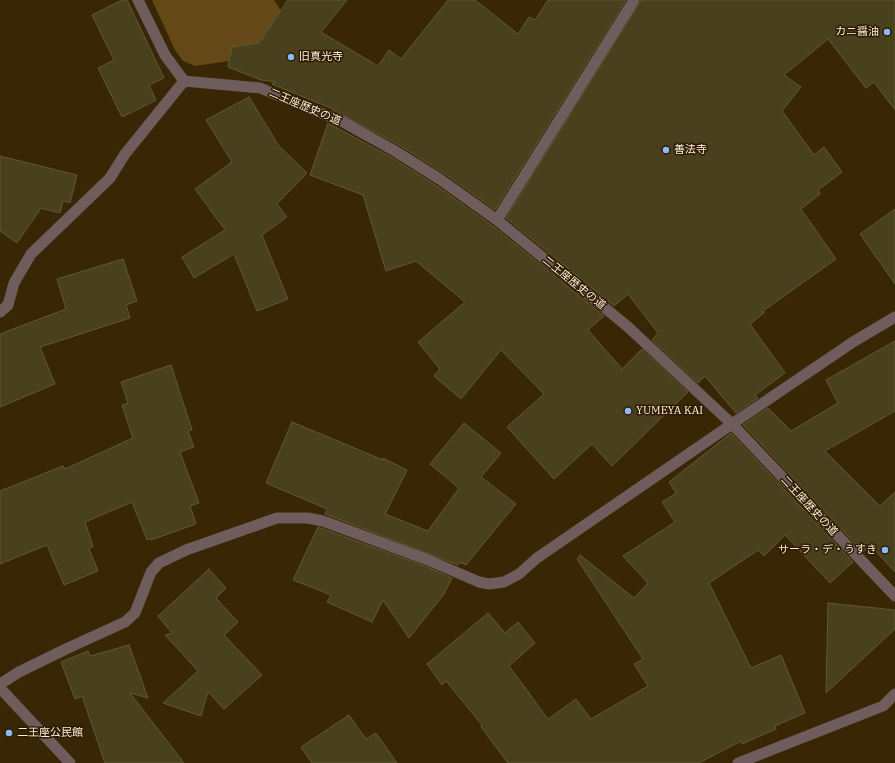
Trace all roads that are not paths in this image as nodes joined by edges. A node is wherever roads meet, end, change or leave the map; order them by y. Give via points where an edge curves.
1 (138, 0) edge
2 (634, 0) edge
3 (184, 80) junction
4 (497, 220) junction
5 (0, 312) edge
6 (895, 317) edge
7 (732, 424) junction
8 (895, 596) edge
9 (0, 684) edge
10 (0, 688) edge
11 (895, 694) edge
12 (70, 763) edge
13 (738, 763) edge

1 - 3 street via 165,55
2 - 4 street
3 - 4 street, 二王座歴史の道 via 260,88 342,122 441,180
3 - 5 street via 125,154 110,178 31,254 14,283 8,305
4 - 7 street, 二王座歴史の道 via 627,326
6 - 7 street via 853,342
7 - 8 street, 二王座歴史の道
7 - 9 street via 504,582 479,582 323,521 308,518 276,518 186,550 159,563 151,572 135,613 125,622 47,658
10 - 12 street
11 - 13 street via 883,706

